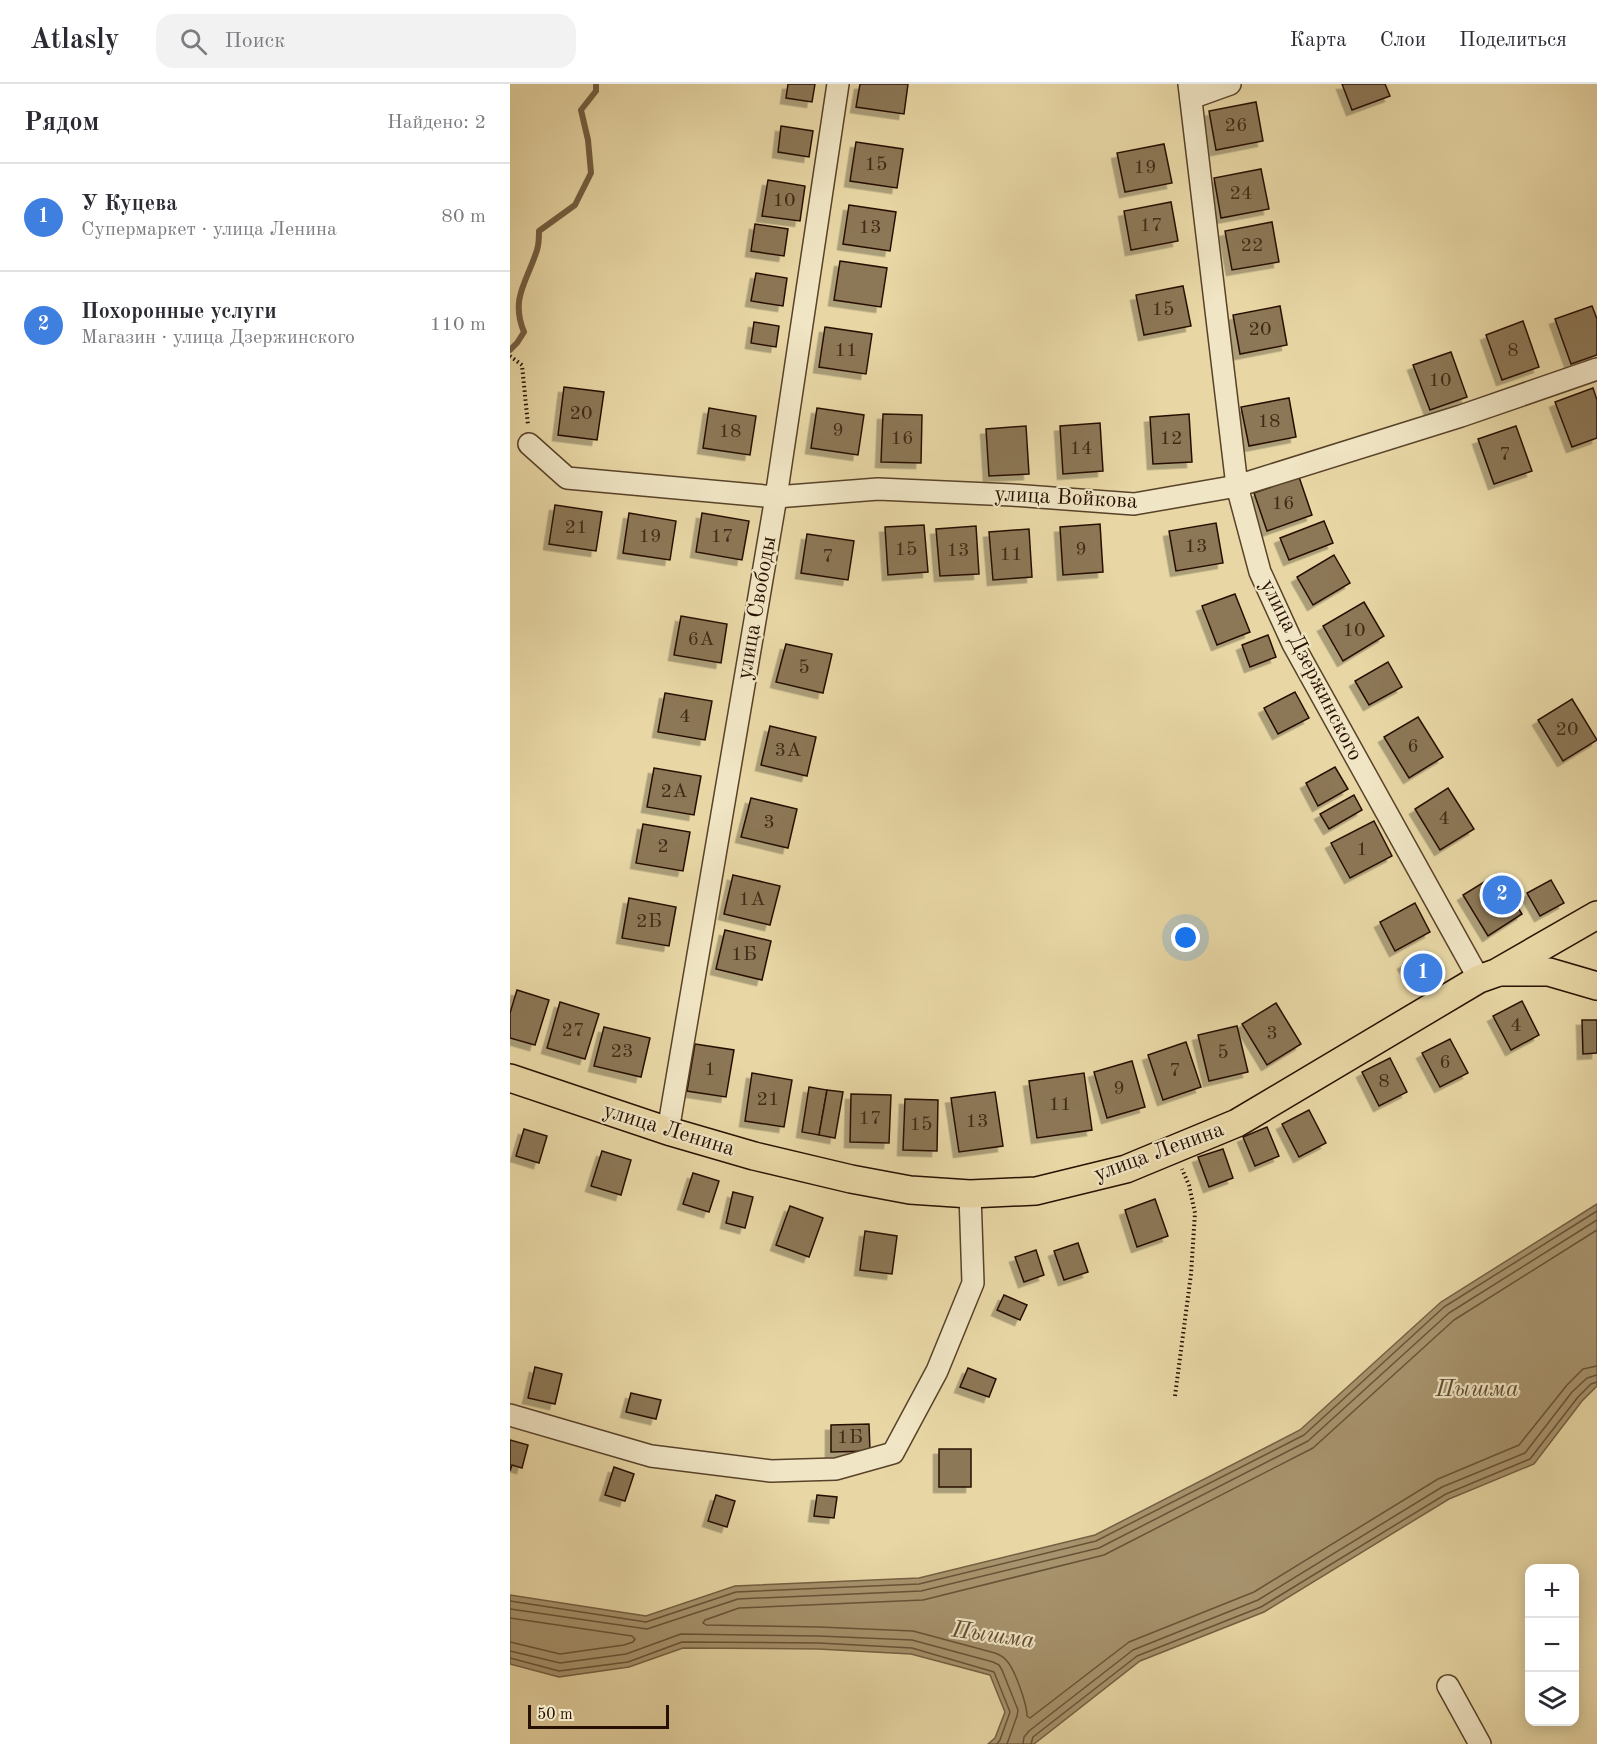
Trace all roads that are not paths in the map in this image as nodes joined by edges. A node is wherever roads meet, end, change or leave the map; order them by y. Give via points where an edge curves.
1 (838, 84) edge
2 (1230, 84) edge
3 (1190, 91) edge
4 (1597, 369) edge
5 (529, 444) road end
6 (1237, 486) junction
7 (776, 497) junction
8 (1597, 915) edge
9 (1487, 976) junction
10 (1597, 986) edge
11 (510, 1078) edge
12 (668, 1131) junction
13 (970, 1194) junction
14 (510, 1415) edge
15 (1448, 1686) dead end
16 (1480, 1744) edge

1 - 7 street, улица Свободы
2 - 3 street
3 - 6 street, улица Дзержинского
4 - 6 street, улица Войкова
5 - 7 street, улица Войкова via 567,478
6 - 7 street, улица Войкова via 1134,504 879,489
6 - 9 street, улица Дзержинского via 1260,572 1293,644
7 - 12 street, улица Свободы
8 - 9 main road, улица Ленина
9 - 10 main road via 1549,972
9 - 13 main road, улица Ленина via 1237,1123 1126,1169 1036,1191
11 - 12 main road, улица Ленина
12 - 13 main road, улица Ленина via 851,1179 910,1190
13 - 14 street via 973,1282 937,1371 893,1453 836,1469 771,1471 651,1456
15 - 16 street

